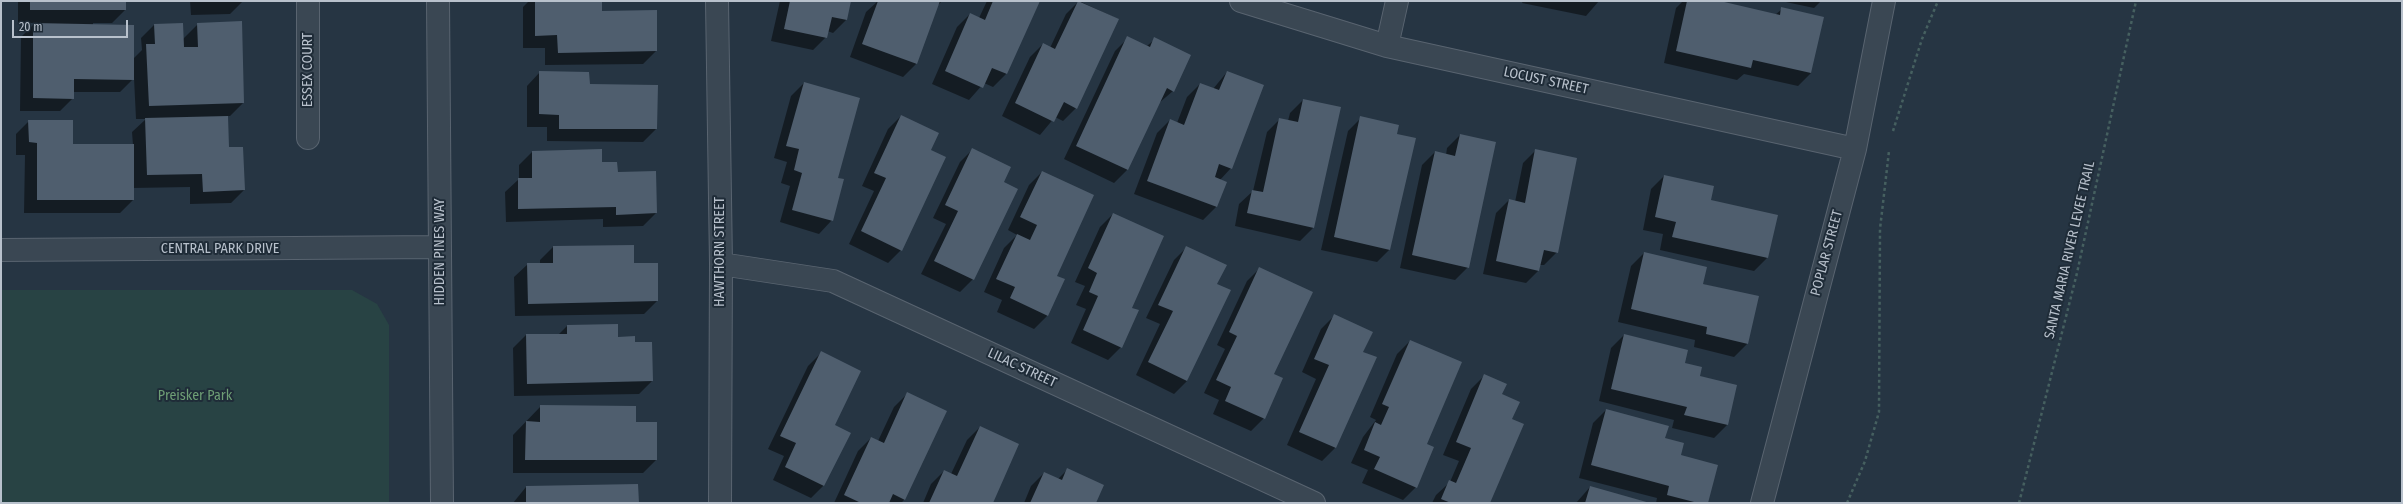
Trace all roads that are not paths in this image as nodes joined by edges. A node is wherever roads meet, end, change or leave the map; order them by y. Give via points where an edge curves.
1 (308, 1) edge
2 (438, 1) edge
3 (717, 1) edge
4 (1241, 1) edge
5 (1397, 1) edge
6 (1884, 1) edge
7 (1387, 46) junction
8 (308, 138) dead end
9 (1855, 149) junction
10 (440, 247) junction
11 (1, 250) edge
12 (721, 264) junction
13 (442, 503) edge
14 (720, 503) edge
15 (1314, 503) edge
16 (1762, 503) edge

1 - 8 street, ESSEX COURT
2 - 10 street, HIDDEN PINES WAY
3 - 12 street, HAWTHORN STREET
4 - 7 street, LOCUST STREET
5 - 7 street
6 - 9 street, POPLAR STREET
7 - 9 street, LOCUST STREET
9 - 16 street, POPLAR STREET
10 - 11 street, CENTRAL PARK DRIVE
10 - 13 street, HIDDEN PINES WAY
12 - 14 street, HAWTHORN STREET
12 - 15 street, LILAC STREET via 833,281

